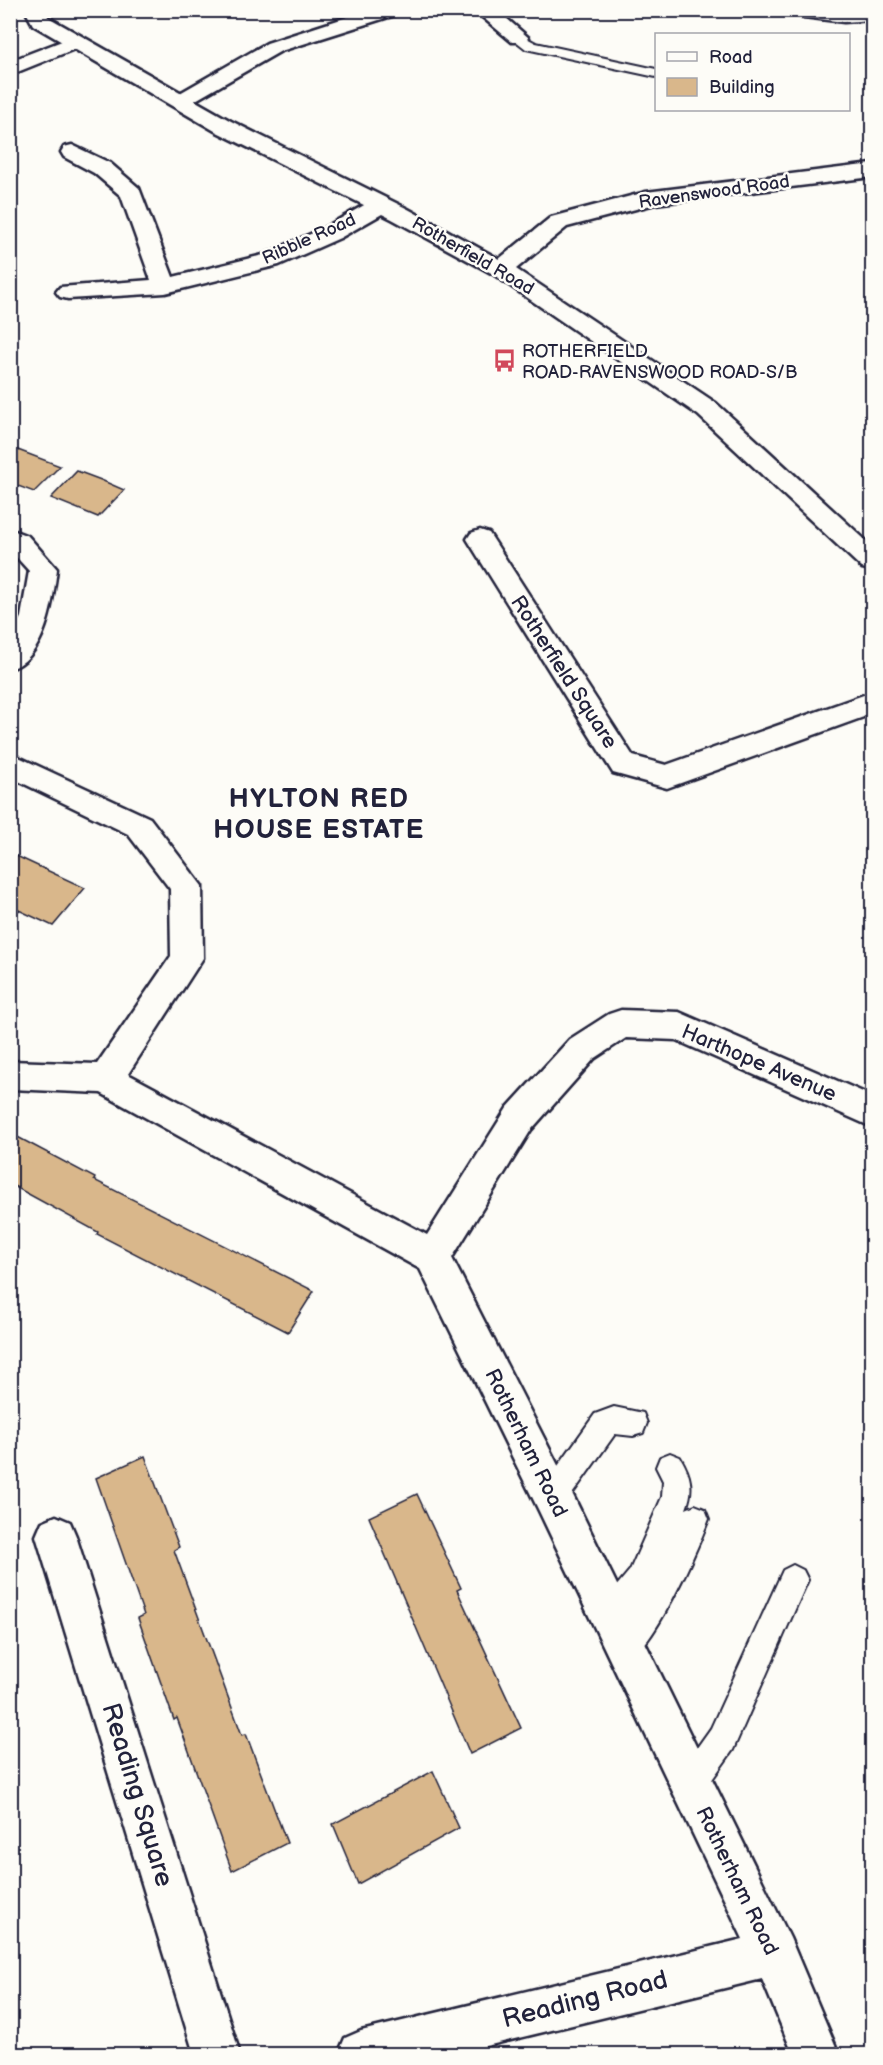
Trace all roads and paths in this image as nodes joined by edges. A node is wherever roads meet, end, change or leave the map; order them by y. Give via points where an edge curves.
1 (35, 10) edge
2 (391, 10) edge
3 (484, 10) edge
4 (795, 10) edge
5 (873, 15) edge
6 (519, 38) joint
7 (75, 42) junction
8 (10, 69) edge
9 (655, 73) edge
10 (180, 101) junction
11 (72, 152) dead end
12 (873, 170) edge
13 (381, 205) junction
14 (501, 269) junction
15 (165, 286) junction
16 (68, 292) dead end
17 (10, 538) edge
18 (480, 539) dead end
19 (873, 561) edge
20 (10, 659) edge
21 (873, 703) edge
22 (10, 764) edge
23 (10, 1075) edge
24 (106, 1079) junction
25 (873, 1112) edge
26 (434, 1257) junction
27 (633, 1423) dead end
28 (669, 1467) dead end
29 (553, 1497) junction
30 (695, 1519) dead end
31 (56, 1536) dead end
32 (793, 1580) dead end
33 (617, 1633) junction
34 (690, 1785) junction
35 (774, 1954) junction
36 (217, 2055) edge
37 (361, 2055) edge
38 (816, 2055) edge

1 - 7 street, Rotherfield Road via 40,21
2 - 10 street via 274,46
3 - 6 street
4 - 5 street
6 - 9 lane via 531,46
7 - 8 street
7 - 10 street, Rotherfield Road
10 - 13 street, Rotherfield Road
11 - 15 street via 102,168 131,193
12 - 14 street, Ravenswood Road via 654,197 559,222
13 - 14 street, Rotherfield Road
13 - 15 street, Ribble Road via 271,260
14 - 19 street, Rotherfield Road via 707,409
15 - 16 street, Ribble Road
17 - 20 street via 19,542 43,569 39,607 25,644
18 - 21 street, Rotherfield Square via 623,765 667,777
22 - 24 street via 139,826 186,886 187,958
23 - 24 street
24 - 26 street
25 - 26 street, Harthope Avenue via 679,1026 621,1024 582,1049 519,1119
26 - 29 street, Rotherham Road
27 - 29 lane via 614,1420 605,1424
28 - 33 lane via 677,1479 676,1498
29 - 33 street, Rotherham Road
30 - 33 lane via 652,1606
31 - 36 street, Reading Square
32 - 34 lane via 722,1740
33 - 34 street, Rotherham Road
34 - 35 street, Rotherham Road
35 - 37 street, Reading Road
35 - 38 street, Rotherham Road

